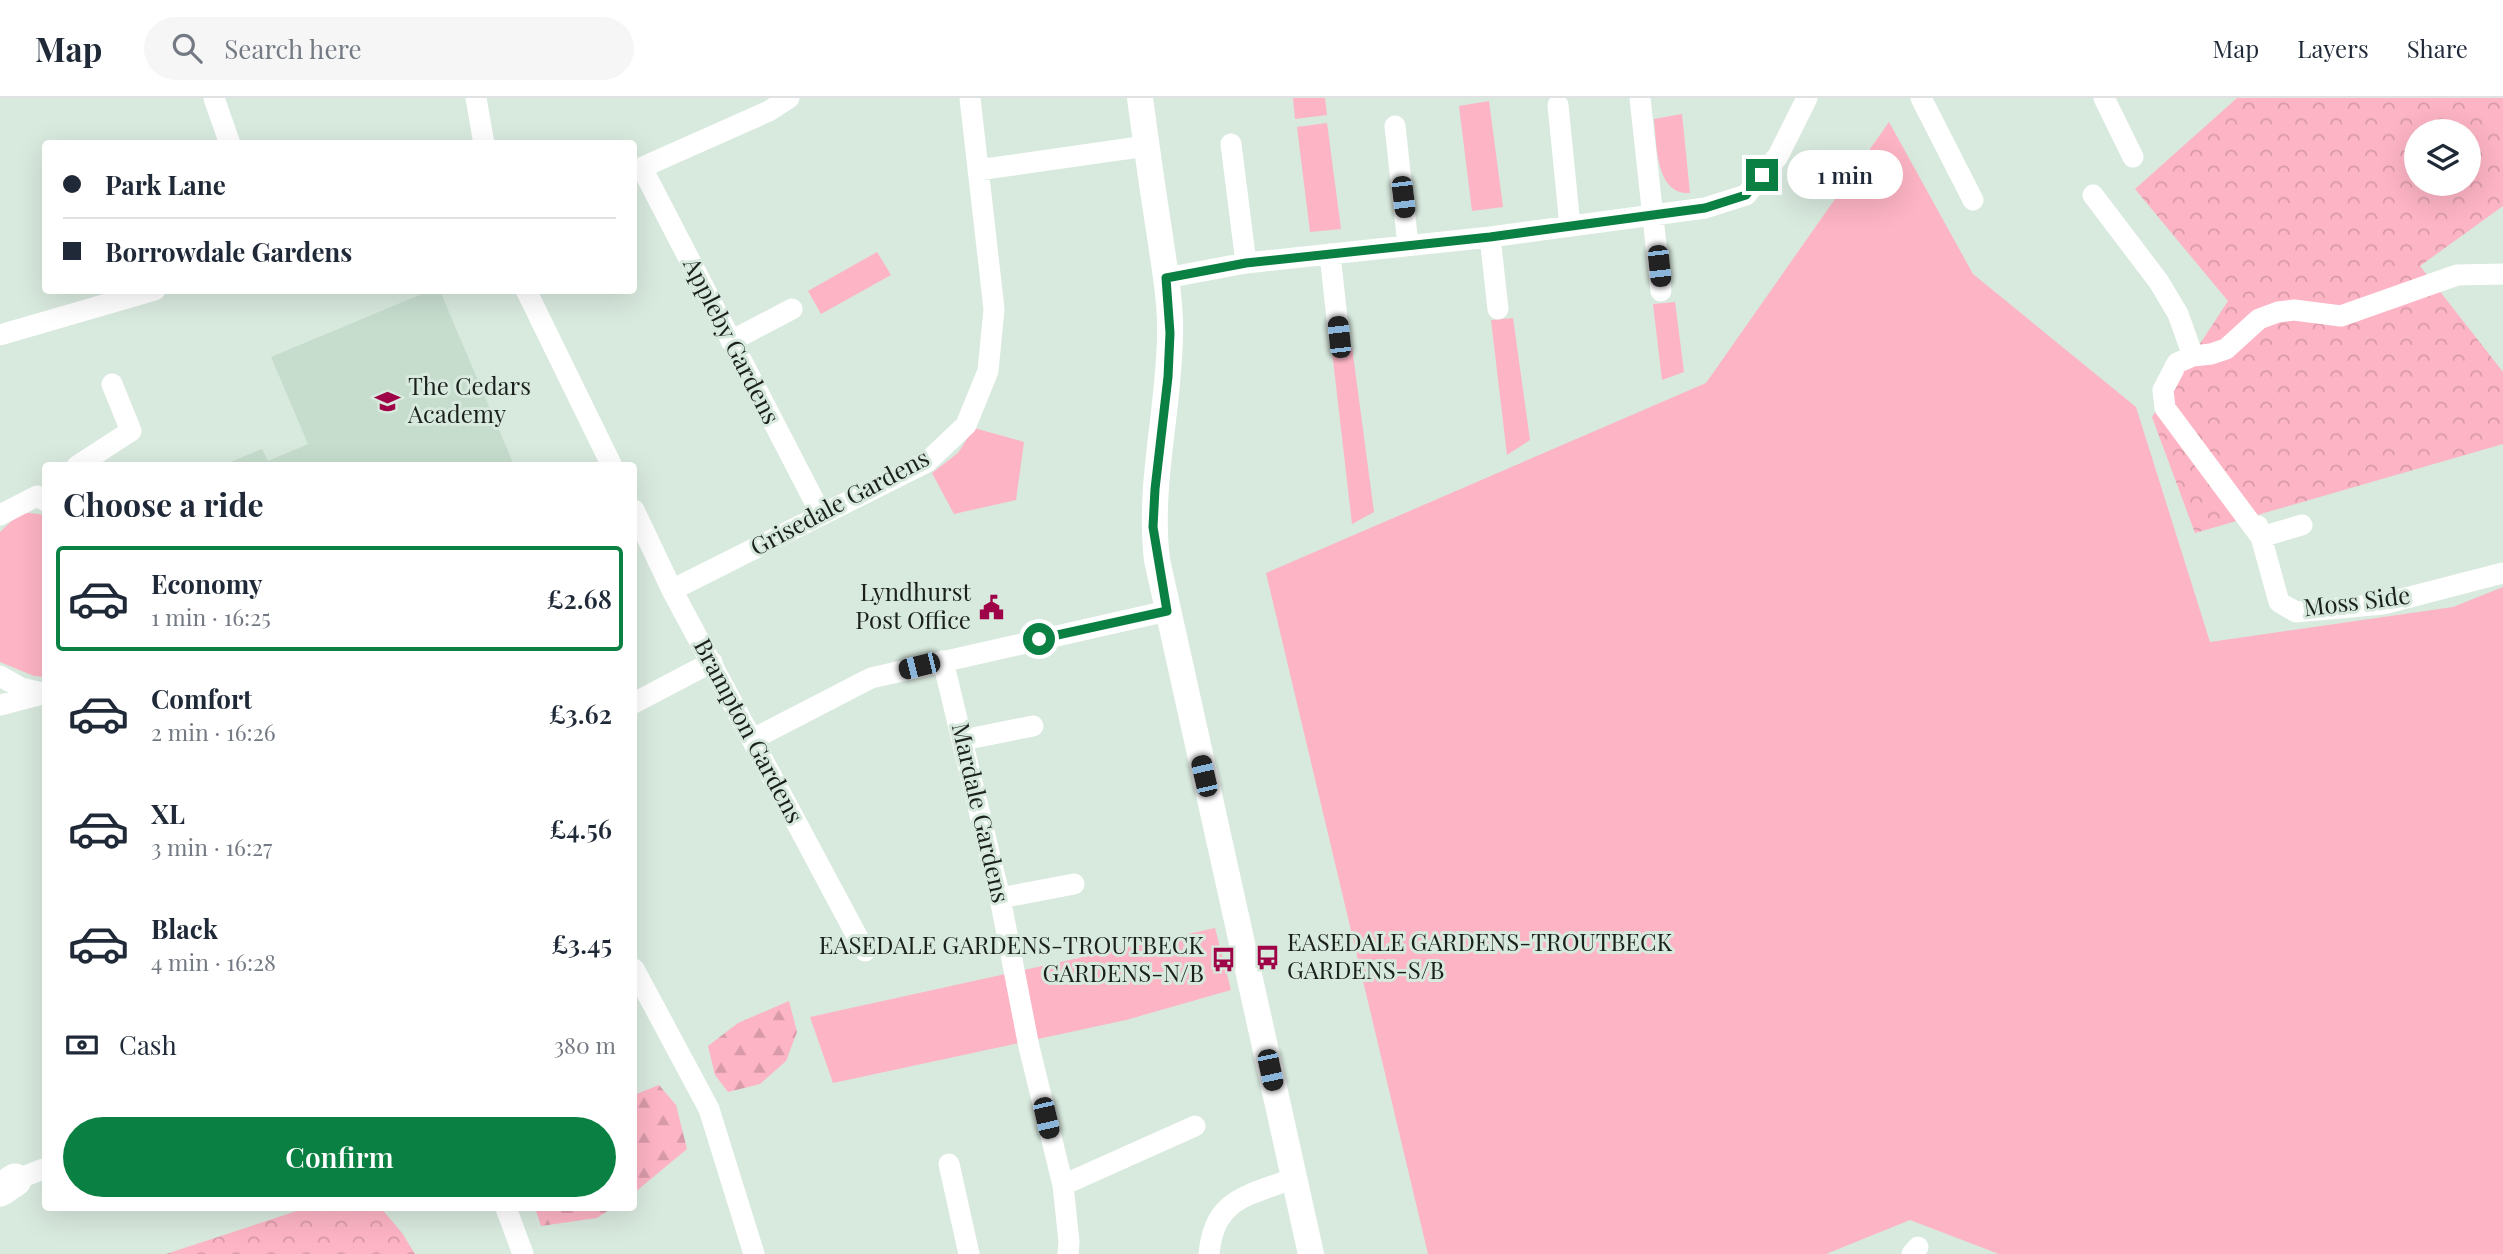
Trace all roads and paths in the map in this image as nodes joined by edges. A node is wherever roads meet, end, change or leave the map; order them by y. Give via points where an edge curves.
1 (214, 98) edge
2 (476, 98) edge
3 (789, 98) edge
4 (970, 98) edge
5 (1140, 98) edge
6 (1640, 98) edge
7 (1807, 98) edge
8 (1921, 98) edge
9 (2104, 98) edge
10 (1558, 105) dead end
11 (1395, 126) dead end
12 (229, 140) edge
13 (483, 140) edge
14 (1231, 144) dead end
15 (1146, 146) junction
16 (2133, 157) dead end
17 (638, 169) edge
18 (978, 170) junction
19 (2093, 195) dead end
20 (1973, 200) dead end
21 (1653, 215) junction
22 (1570, 226) junction
23 (1490, 237) junction
24 (1408, 245) junction
25 (1331, 254) junction
26 (1246, 263) junction
27 (2503, 274) edge
28 (1166, 278) junction
29 (1661, 291) dead end
30 (141, 294) edge
31 (528, 294) edge
32 (792, 309) dead end
33 (1498, 309) dead end
34 (0, 335) edge
35 (1339, 337) dead end
36 (731, 341) junction
37 (2193, 356) junction
38 (112, 384) dead end
39 (83, 462) edge
40 (610, 462) edge
41 (42, 496) edge
42 (821, 514) junction
43 (0, 515) edge
44 (637, 516) edge
45 (2302, 525) dead end
46 (2260, 531) junction
47 (2503, 573) edge
48 (673, 590) junction
49 (1167, 611) junction
50 (943, 661) junction
51 (712, 662) junction
52 (0, 676) edge
53 (42, 693) edge
54 (42, 694) edge
55 (637, 701) edge
56 (0, 705) edge
57 (1032, 726) dead end
58 (753, 739) junction
59 (963, 740) junction
60 (1074, 884) dead end
61 (1000, 898) junction
62 (866, 951) dead end
63 (637, 976) edge
64 (1195, 1126) dead end
65 (949, 1164) dead end
66 (42, 1169) edge
67 (1294, 1178) junction
68 (5, 1183) edge
69 (1063, 1185) junction
70 (507, 1211) edge
71 (523, 1254) edge
72 (754, 1254) edge
73 (969, 1254) edge
74 (1068, 1254) edge
75 (1209, 1254) edge
76 (1311, 1254) edge

1 - 12 street
2 - 13 street
3 - 17 street
4 - 18 street, Grisedale Gardens
5 - 15 street
6 - 21 street
7 - 21 street via 1778,156 1746,195 1705,208
8 - 20 street
9 - 16 street
10 - 22 street
11 - 24 street
14 - 26 street
15 - 18 street
15 - 28 street
17 - 36 street, Appleby Gardens
18 - 42 street, Grisedale Gardens via 994,309 988,371 966,425 927,462
19 - 37 street via 2159,282 2178,314
21 - 22 street
21 - 29 street
22 - 23 street
23 - 24 street
23 - 33 street
24 - 25 street
25 - 26 street
25 - 35 street
26 - 28 street
27 - 37 street via 2457,275 2341,316 2278,312 2259,319 2225,349
28 - 49 street via 1168,377 1153,527
30 - 34 street
31 - 40 street
32 - 36 street
36 - 42 street, Appleby Gardens
37 - 46 street, Moss Side via 2177,363 2168,378 2163,390 2165,408
38 - 39 street via 131,430
41 - 43 street
42 - 48 street, Grisedale Gardens
44 - 48 street, Brampton Gardens
45 - 46 street
46 - 47 street, Moss Side via 2280,602 2296,612 2383,604
48 - 51 street, Brampton Gardens
49 - 50 street
49 - 67 street
50 - 58 street via 871,678
50 - 59 street, Mardale Gardens
51 - 55 street
51 - 58 street, Brampton Gardens
52 - 53 street
54 - 56 street
57 - 59 street
58 - 62 street, Brampton Gardens
59 - 61 street, Mardale Gardens
60 - 61 street
61 - 69 street, Mardale Gardens via 1029,1047
63 - 72 street via 709,1109
64 - 69 street
65 - 73 street
66 - 68 street
67 - 75 street via 1241,1197 1217,1218
67 - 76 street
69 - 74 street, Mardale Gardens
70 - 71 street

